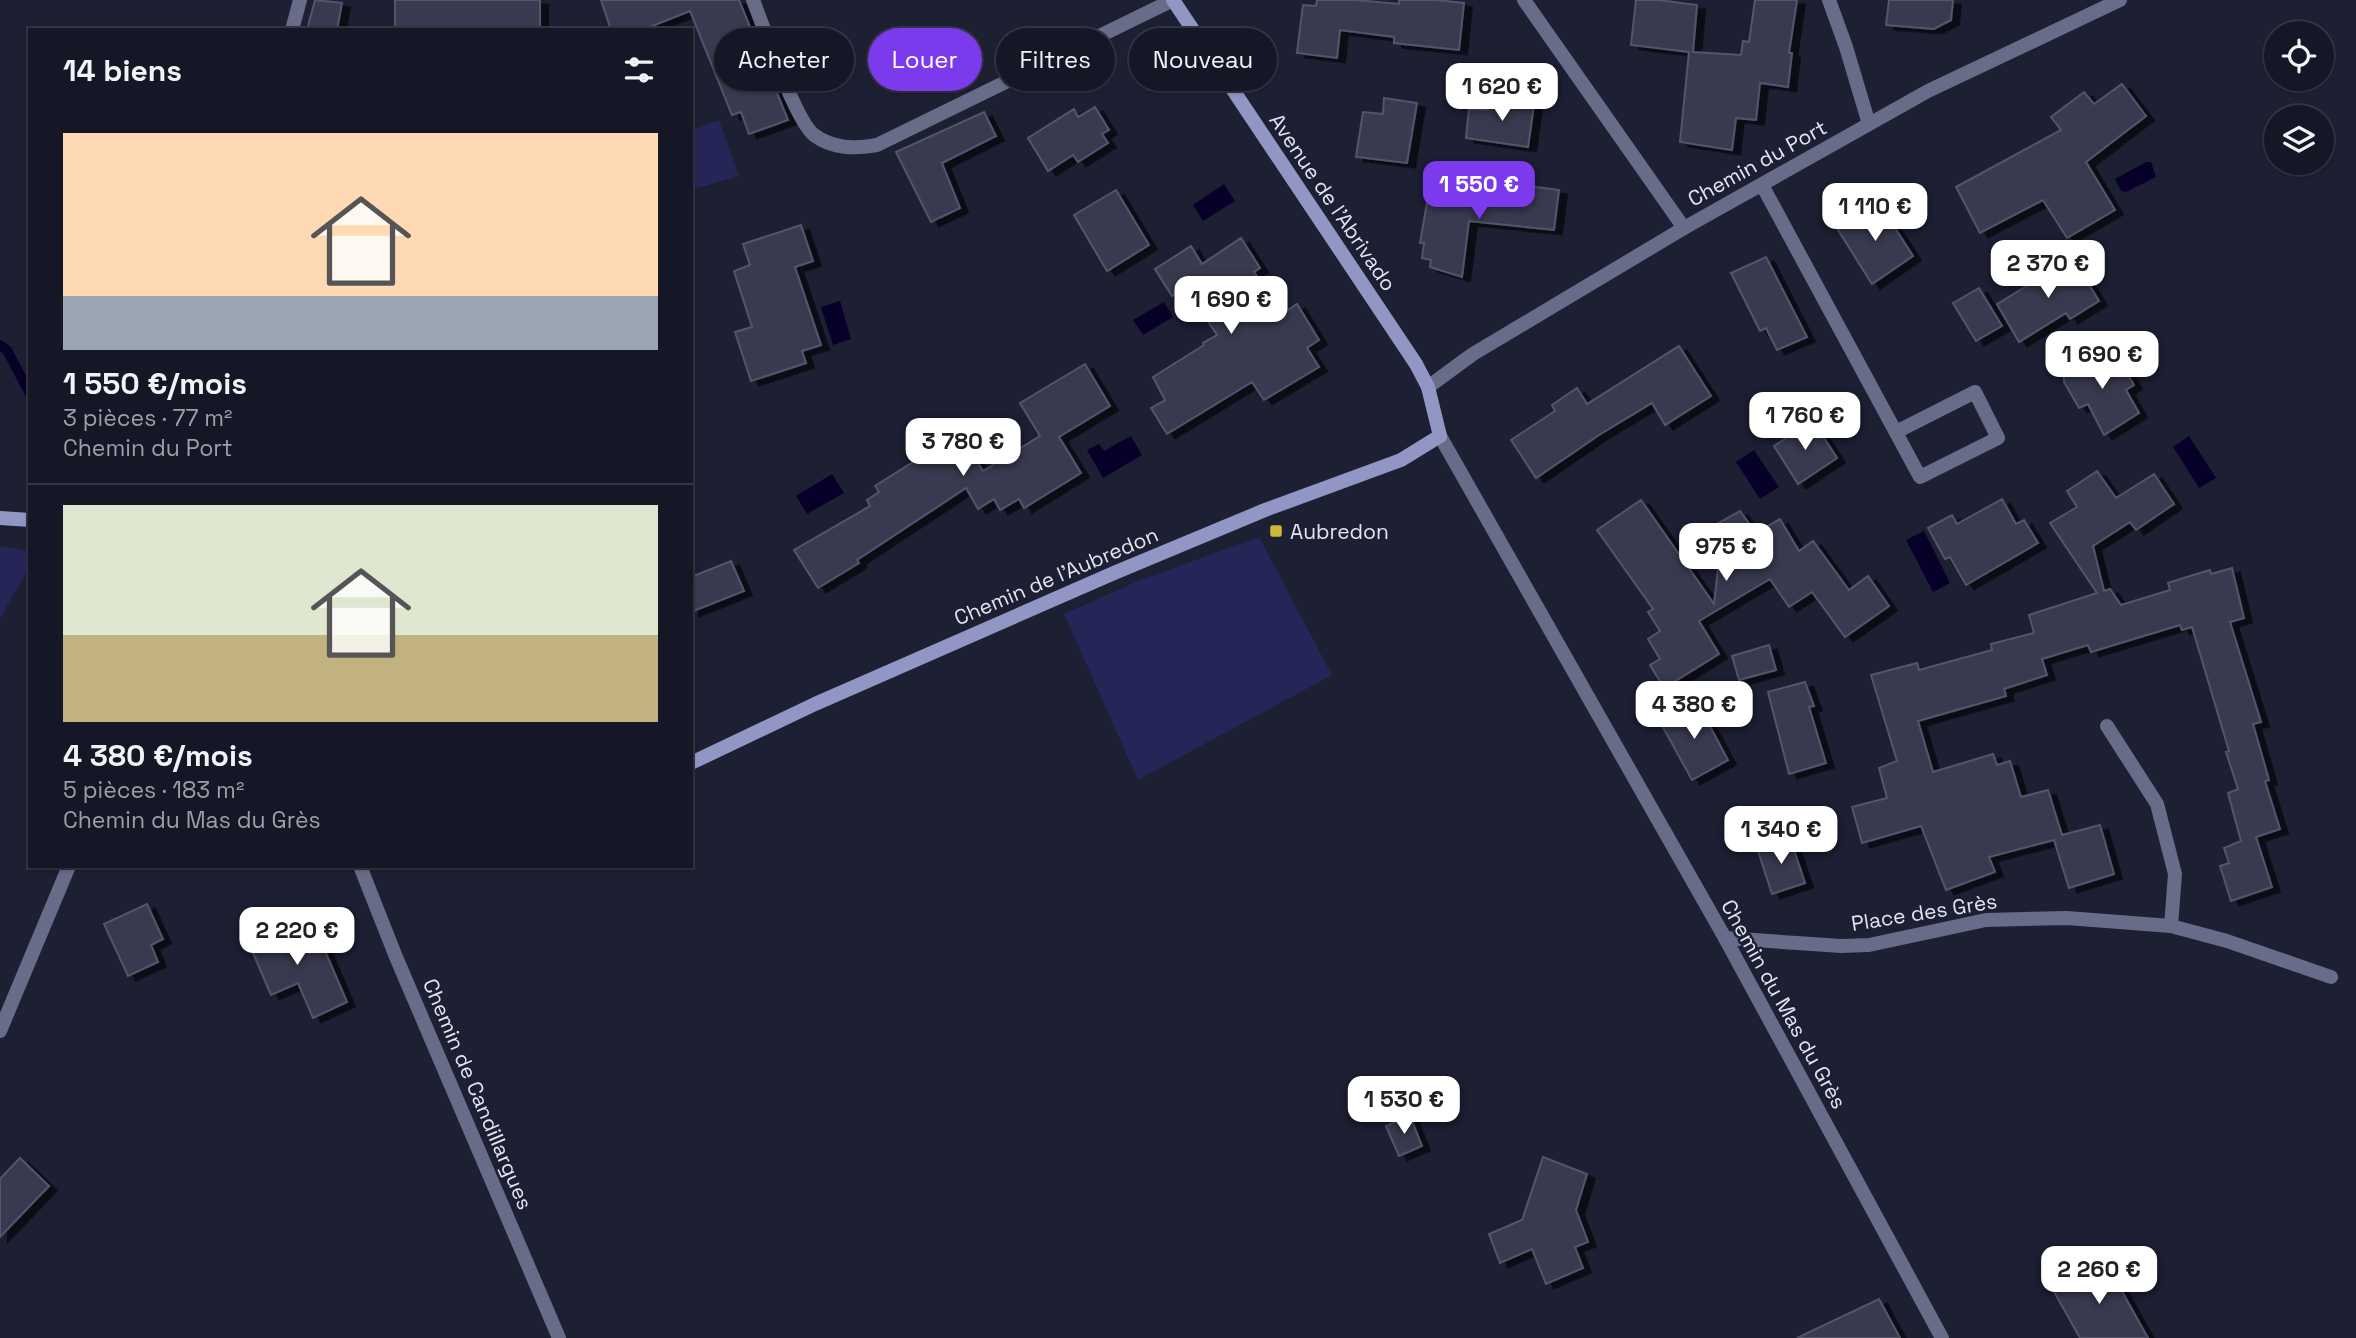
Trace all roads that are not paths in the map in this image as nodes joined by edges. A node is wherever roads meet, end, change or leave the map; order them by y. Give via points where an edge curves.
1 (300, 0) edge
2 (753, 0) edge
3 (1173, 0) edge
4 (1524, 0) edge
5 (1829, 0) edge
6 (2120, 0) edge
7 (293, 28) edge
8 (1869, 124) junction
9 (1762, 185) junction
10 (1684, 228) junction
11 (1428, 387) junction
12 (1896, 432) junction
13 (1440, 436) junction
14 (0, 518) edge
15 (28, 520) edge
16 (2107, 726) dead end
17 (693, 761) edge
18 (68, 868) edge
19 (361, 868) edge
20 (2171, 926) junction
21 (1725, 938) junction
22 (2331, 977) dead end
23 (0, 1031) edge
24 (559, 1338) edge
25 (1942, 1338) edge

1 - 7 street
2 - 3 street via 800,116 813,134 832,145 856,149 877,145
3 - 11 street, Avenue de l'Abrivado
4 - 10 street
5 - 8 street
6 - 8 street, Chemin du Port
8 - 9 street, Chemin du Port
9 - 10 street, Chemin du Port
9 - 12 street
10 - 11 street, Chemin du Port via 1473,354
11 - 13 street, Avenue de l'Abrivado
12 - 12 street via 1975,392 1998,438 1920,477
13 - 17 street, Chemin de l'Aubredon via 1401,460 1114,573
13 - 21 street, Chemin du Mas du Grès
14 - 15 street
16 - 20 street via 2157,804 2175,874
18 - 23 street
19 - 24 street, Chemin de Candillargues
20 - 21 street, Place des Grès via 2025,918 1986,920 1869,945
20 - 22 street, Place des Grès
21 - 25 street, Chemin du Mas du Grès

